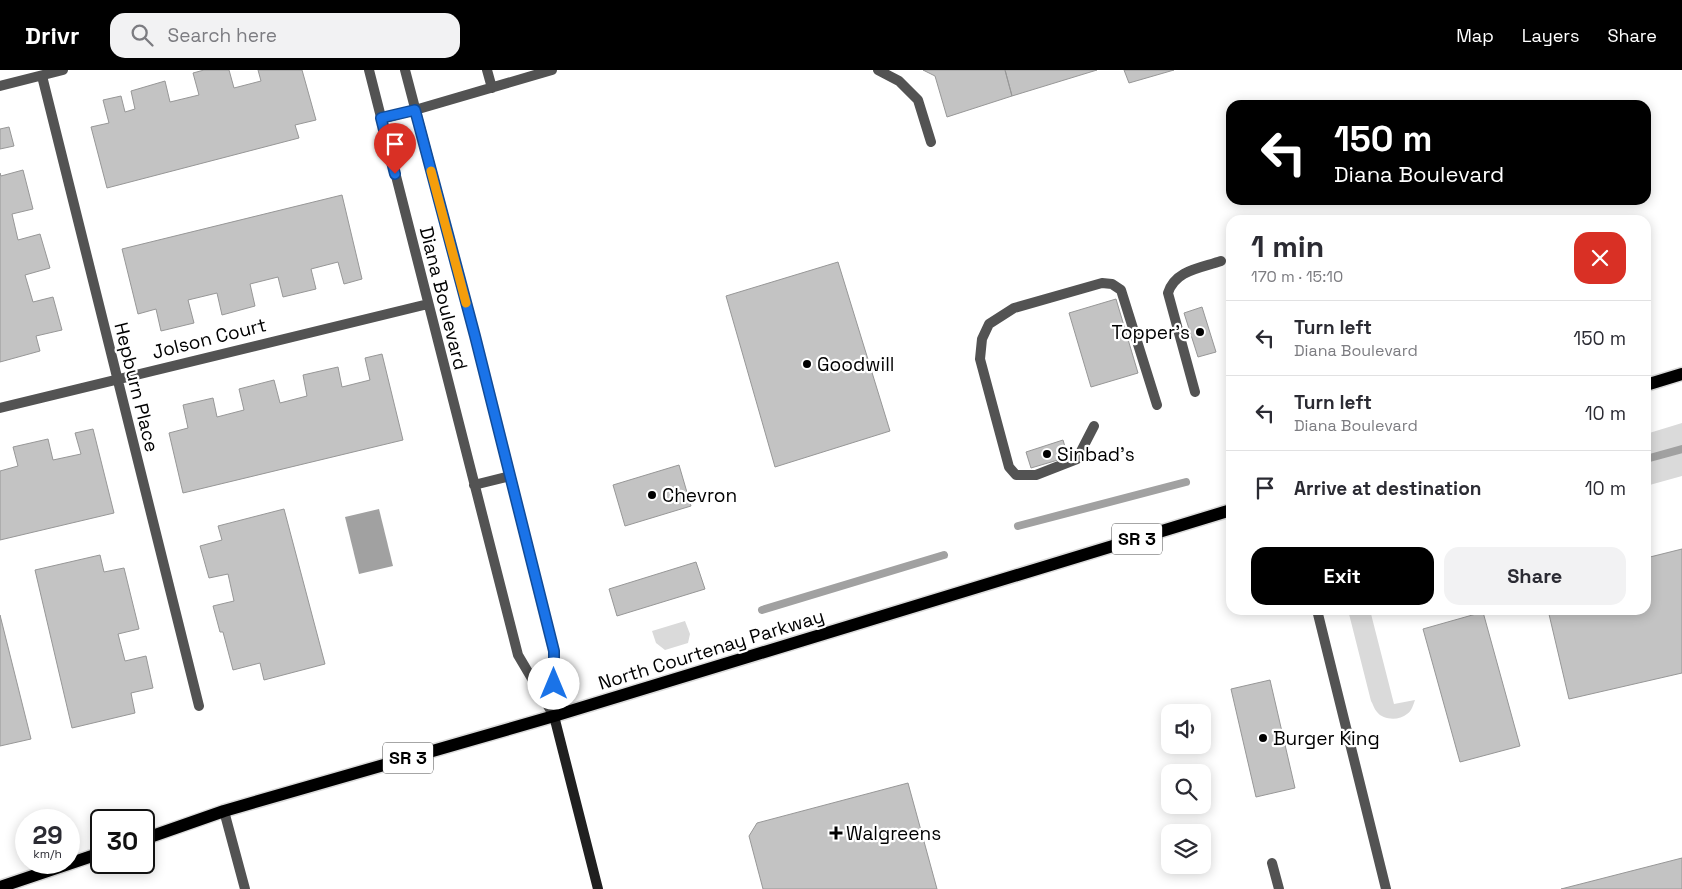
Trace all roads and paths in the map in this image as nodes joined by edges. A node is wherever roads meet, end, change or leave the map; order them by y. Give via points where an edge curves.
1 (64, 70) edge
2 (369, 70) edge
3 (405, 70) edge
4 (487, 70) edge
5 (552, 70) edge
6 (878, 70) edge
7 (42, 76) junction
8 (0, 86) edge
9 (492, 88) junction
10 (415, 110) junction
11 (381, 118) junction
12 (931, 142) dead end
13 (1221, 261) dead end
14 (428, 304) junction
15 (1682, 374) edge
16 (117, 379) junction
17 (1651, 383) edge
18 (1195, 392) dead end
19 (1157, 405) dead end
20 (0, 408) edge
21 (1094, 426) dead end
22 (510, 476) junction
23 (474, 485) junction
24 (1226, 512) edge
25 (1317, 615) edge
26 (199, 706) dead end
27 (554, 716) junction
28 (224, 812) junction
29 (155, 834) edge
30 (90, 857) edge
31 (1272, 863) dead end
32 (0, 887) edge
33 (244, 889) edge
34 (598, 889) edge
35 (1279, 889) edge
36 (1386, 889) edge

1 - 7 street
2 - 11 street, Diana Boulevard
3 - 10 street, Diana Boulevard
4 - 9 street
5 - 9 street
6 - 12 street via 899,81 918,100
7 - 8 street
7 - 16 street, Hepburn Place
9 - 10 street
10 - 11 street
10 - 22 street, Diana Boulevard
11 - 14 street, Diana Boulevard
13 - 18 street via 1180,275 1168,293
14 - 16 street, Jolson Court
14 - 23 street, Diana Boulevard
15 - 17 main road
16 - 20 street, Jolson Court
16 - 26 street, Hepburn Place
19 - 21 street via 1121,290 1112,284 1014,308 989,324 982,339 980,358 1009,467 1016,475 1036,475 1077,459
22 - 23 street
22 - 27 street, Diana Boulevard via 554,651
23 - 27 street, Diana Boulevard via 518,655
24 - 27 main road, North Courtenay Parkway / SR 3
25 - 36 street
27 - 28 main road, North Courtenay Parkway / SR 3
27 - 34 street
28 - 29 main road, North Courtenay Parkway / SR 3
28 - 33 street
30 - 32 main road
31 - 35 street

